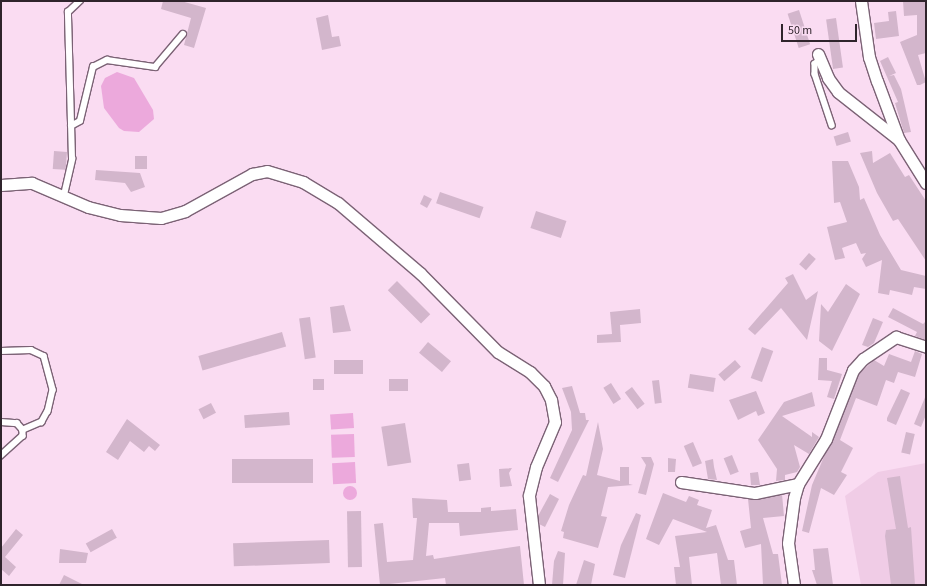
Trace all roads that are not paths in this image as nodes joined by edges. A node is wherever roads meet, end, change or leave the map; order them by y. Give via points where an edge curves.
1 (80, 1) edge
2 (861, 1) edge
3 (183, 34) dead end
4 (820, 57) joint
5 (832, 125) dead end
6 (71, 126) junction
7 (899, 140) junction
8 (926, 183) edge
9 (1, 185) edge
10 (64, 195) junction
11 (926, 347) edge
12 (1, 351) edge
13 (1, 422) edge
14 (23, 430) junction
15 (1, 456) edge
16 (681, 482) dead end
17 (798, 484) junction
18 (539, 585) edge
19 (794, 585) edge

1 - 6 lane via 68,12
2 - 7 street via 869,58
3 - 6 lane via 155,67 107,60 93,67 80,121
4 - 5 lane via 815,64 815,74
4 - 7 street via 838,92
6 - 10 lane via 72,159
7 - 8 street
9 - 10 street via 32,183
10 - 18 street via 88,207 120,215 161,218 185,211 252,174 266,171 303,182 363,222 420,273 498,352 530,372 552,400 555,422 536,466 529,496
11 - 17 street via 896,337 863,359 854,370 826,438
12 - 14 lane via 31,350 44,356 53,390 48,411 42,422
13 - 14 lane via 16,423
14 - 15 lane via 23,436
16 - 17 street via 754,493
17 - 19 street via 788,543

